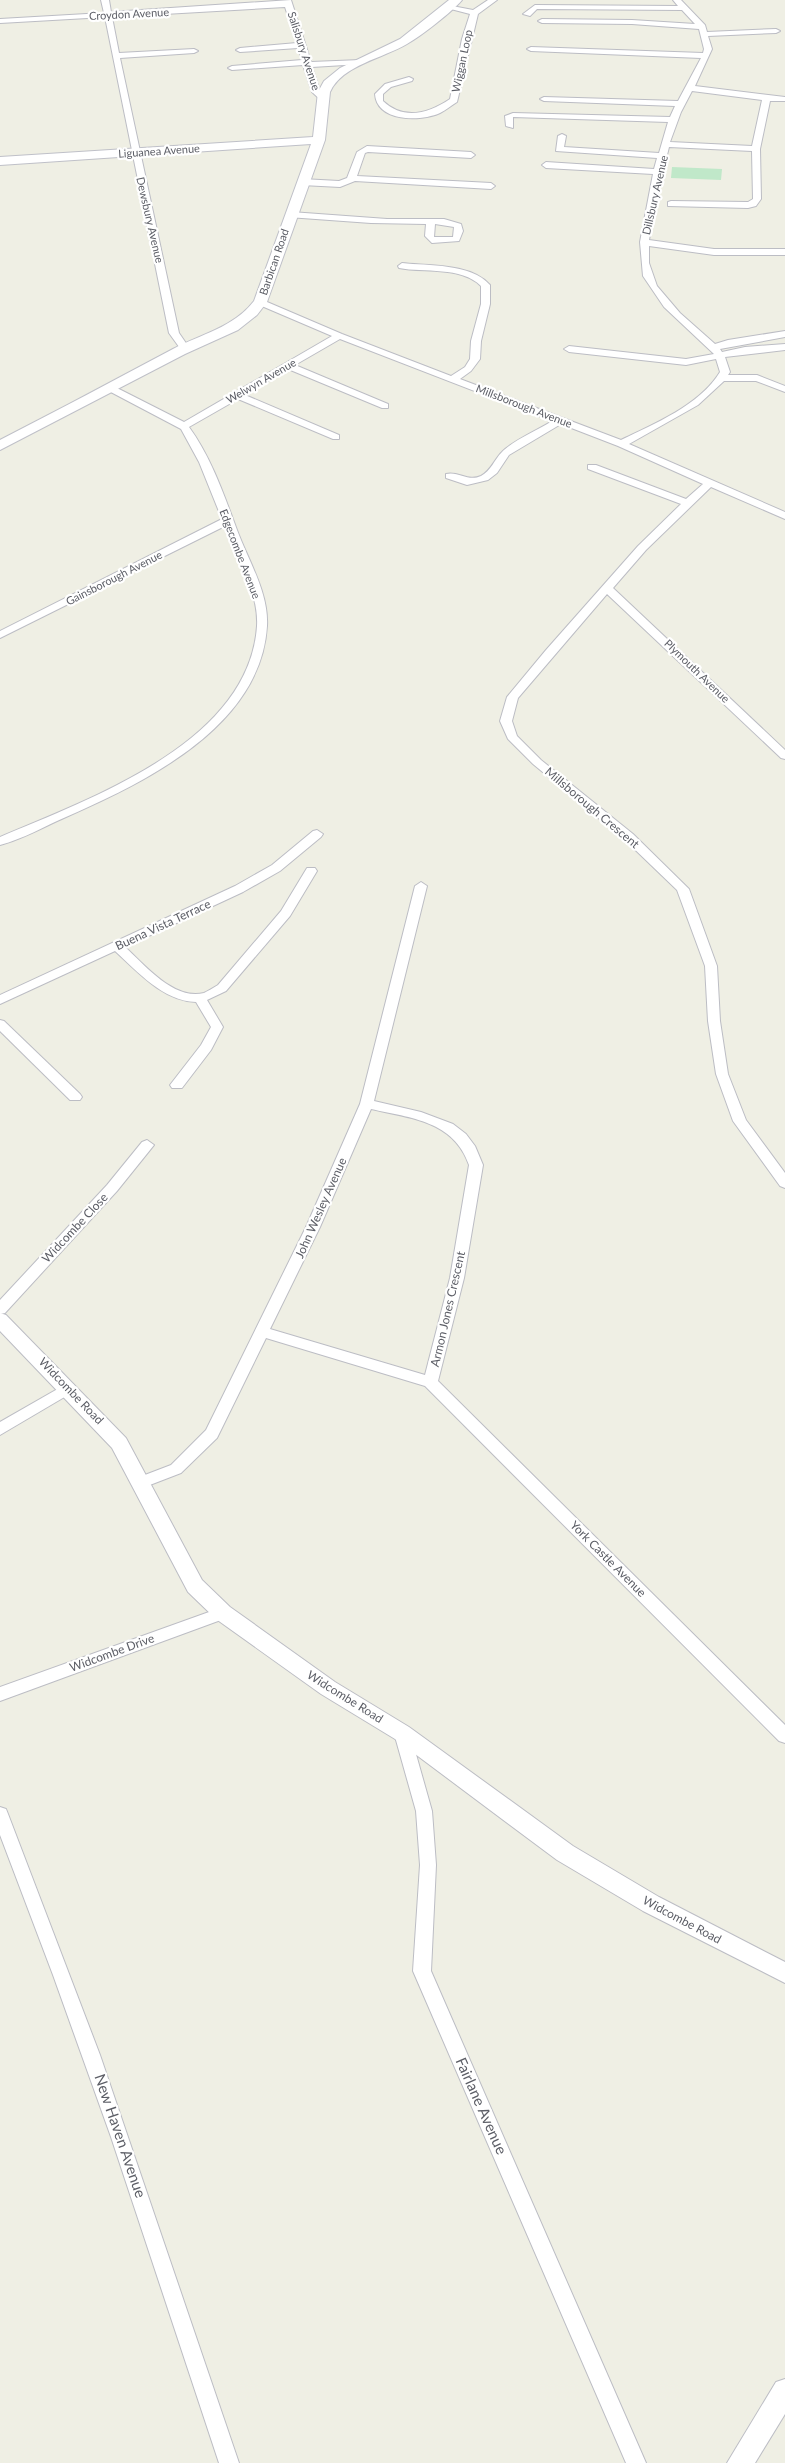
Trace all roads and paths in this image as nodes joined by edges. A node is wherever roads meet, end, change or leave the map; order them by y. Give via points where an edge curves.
1 (105, 0) edge
2 (493, 0) edge
3 (678, 0) edge
4 (288, 2) edge
5 (452, 3) edge
6 (684, 8) junction
7 (474, 12) junction
8 (527, 14) dead end
9 (108, 15) junction
10 (0, 21) edge
11 (542, 21) dead end
12 (703, 30) junction
13 (776, 31) dead end
14 (300, 45) junction
15 (531, 49) dead end
16 (240, 50) dead end
17 (194, 51) dead end
18 (116, 56) junction
19 (706, 56) junction
20 (361, 62) junction
21 (306, 64) junction
22 (232, 68) dead end
23 (409, 79) dead end
24 (688, 88) junction
25 (766, 98) junction
26 (544, 99) dead end
27 (785, 99) edge
28 (324, 101) junction
29 (681, 104) junction
30 (673, 120) junction
31 (510, 126) dead end
32 (562, 136) dead end
33 (319, 140) junction
34 (667, 144) junction
35 (756, 149) junction
36 (135, 153) junction
37 (471, 155) dead end
38 (664, 156) junction
39 (0, 161) edge
40 (546, 165) dead end
41 (660, 172) junction
42 (353, 178) junction
43 (302, 182) junction
44 (490, 186) dead end
45 (671, 204) dead end
46 (291, 214) junction
47 (431, 222) dead end
48 (644, 242) junction
49 (784, 252) edge
50 (402, 266) dead end
51 (260, 302) junction
52 (785, 334) edge
53 (339, 336) junction
54 (785, 347) edge
55 (185, 349) junction
56 (569, 349) dead end
57 (717, 352) junction
58 (288, 366) junction
59 (722, 378) junction
60 (453, 380) junction
61 (110, 388) junction
62 (785, 389) edge
63 (238, 395) junction
64 (385, 406) dead end
65 (561, 420) junction
66 (184, 426) junction
67 (336, 437) dead end
68 (621, 444) junction
69 (0, 446) edge
70 (592, 467) dead end
71 (450, 476) dead end
72 (709, 483) junction
73 (687, 503) junction
74 (785, 516) edge
75 (228, 520) junction
76 (607, 588) junction
77 (0, 635) edge
78 (785, 756) edge
79 (317, 834) dead end
80 (0, 841) edge
81 (311, 871) dead end
82 (421, 886) dead end
83 (118, 947) junction
84 (0, 1000) edge
85 (201, 1000) junction
86 (0, 1024) edge
87 (177, 1084) dead end
88 (76, 1097) dead end
89 (367, 1104) junction
90 (147, 1145) dead end
91 (785, 1184) edge
92 (0, 1309) edge
93 (0, 1320) edge
94 (263, 1332) junction
95 (430, 1382) junction
96 (68, 1388) junction
97 (0, 1429) edge
98 (142, 1482) junction
99 (224, 1612) junction
100 (0, 1694) edge
101 (402, 1733) junction
102 (785, 1736) edge
103 (0, 1814) edge
104 (785, 1973) edge
105 (785, 2391) edge
106 (229, 2463) edge
107 (636, 2463) edge
108 (740, 2463) edge

1 - 9 street, Dewsbury Avenue
2 - 7 street, Wiggan Loop
3 - 6 street
4 - 9 street, Croydon Avenue
4 - 14 street, Salisbury Avenue
5 - 7 street, Wiggan Loop
5 - 20 main road, Barbican Road via 404,41
6 - 8 street via 535,7
6 - 12 street
7 - 23 street, Wiggan Loop via 454,100 438,112 424,115 394,114 384,109 378,95 382,87
9 - 10 street, Croydon Avenue
9 - 18 street, Dewsbury Avenue
11 - 12 street via 632,22
12 - 13 street
12 - 19 street via 708,49
14 - 16 street
14 - 21 street, Salisbury Avenue
15 - 19 street
17 - 18 street
18 - 36 street, Dewsbury Avenue
19 - 24 street, Dillsbury Avenue
20 - 21 street
20 - 28 main road, Barbican Road via 328,83
21 - 22 street
21 - 28 street, Salisbury Avenue via 316,92
24 - 25 street
24 - 29 street, Dillsbury Avenue
25 - 27 street
25 - 35 street
26 - 29 street
28 - 33 main road, Barbican Road
29 - 30 street, Dillsbury Avenue
30 - 31 street via 513,115 510,116
30 - 34 street, Dillsbury Avenue
32 - 38 street via 559,148 564,150
33 - 36 main road, Liguanea Avenue
33 - 43 main road, Barbican Road
34 - 35 street
34 - 38 street, Dillsbury Avenue
35 - 45 street via 757,199 753,204
36 - 39 main road, Liguanea Avenue
36 - 55 street, Dewsbury Avenue via 174,332
37 - 42 street via 364,150
38 - 41 street, Dillsbury Avenue
40 - 41 street
41 - 48 street, Dillsbury Avenue
42 - 43 street via 340,184
42 - 44 street
43 - 46 main road, Barbican Road
46 - 47 street via 372,222
46 - 51 main road, Barbican Road
48 - 49 street via 692,251
48 - 57 street, Dillsbury Avenue via 642,261 659,296
50 - 60 street via 466,274 482,280 485,285 482,326 473,347 475,359
51 - 53 street, Millsborough Avenue
51 - 55 main road, Barbican Road via 253,313 226,332
52 - 57 street via 728,343
53 - 58 street, Welwyn Avenue
53 - 60 street, Millsborough Avenue
54 - 57 street
55 - 61 main road, Barbican Road
56 - 57 street via 670,361 698,361
57 - 59 street via 725,372
58 - 63 street, Welwyn Avenue
58 - 64 street
59 - 62 street via 756,378
59 - 68 street via 716,387 679,413
60 - 65 street, Millsborough Avenue
61 - 66 street
61 - 69 main road, Barbican Road
63 - 66 street, Welwyn Avenue
63 - 67 street
65 - 68 street, Millsborough Avenue
65 - 71 street via 506,453 484,478 467,482
66 - 75 street, Edgecombe Avenue
68 - 72 street, Millsborough Avenue
70 - 73 street
72 - 73 street, Millsborough Crescent
72 - 74 street, Millsborough Avenue
73 - 76 street, Millsborough Crescent
75 - 77 street, Gainsborough Avenue
75 - 80 street, Edgecombe Avenue via 260,605 262,627 252,668 229,708 208,732 161,764 84,804
76 - 78 street, Plymouth Avenue
76 - 91 street, Millsborough Crescent via 514,697 506,721 512,737 537,762 629,837 683,889 711,966 714,1021 722,1074 740,1121
79 - 83 street, Buena Vista Terrace via 260,878
81 - 85 street via 286,913 247,959 212,997
82 - 89 street, John Wesley Avenue
83 - 84 street, Buena Vista Terrace
83 - 85 street via 163,987 184,998
85 - 87 street via 217,1026 206,1047
86 - 88 street
89 - 94 street, John Wesley Avenue
89 - 95 street, Armon Jones Crescent via 443,1124 469,1144 474,1155 476,1165 457,1278
90 - 92 street, Widcombe Close via 112,1188
93 - 96 street, Widcombe Road
94 - 95 street, Armon Jones Crescent
94 - 98 street, John Wesley Avenue via 212,1434 176,1468
95 - 102 street, York Castle Avenue
96 - 97 street
96 - 98 street, Widcombe Road via 119,1443
98 - 99 street, Widcombe Road via 195,1586
99 - 100 street, Widcombe Drive
99 - 101 street, Widcombe Road via 328,1688
101 - 104 street, Widcombe Road via 565,1853 651,1904
101 - 107 street, Fairlane Avenue via 424,1811 428,1865 422,1971
103 - 106 street, New Haven Avenue via 113,2113
105 - 108 street

